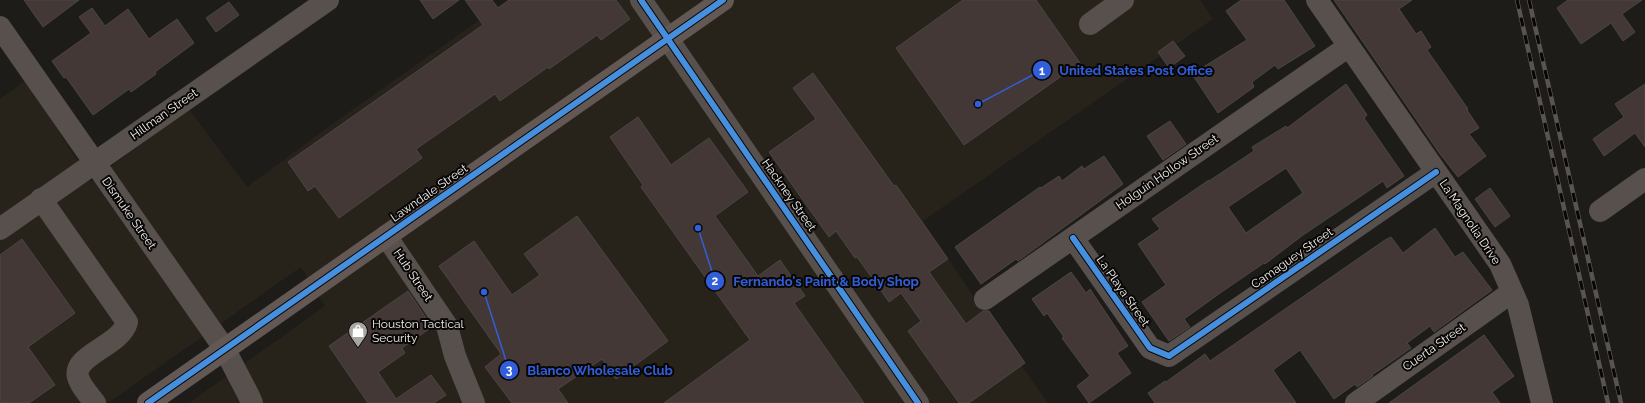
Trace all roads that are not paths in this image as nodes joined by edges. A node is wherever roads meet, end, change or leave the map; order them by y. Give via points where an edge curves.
1 (328, 0) edge
2 (641, 0) edge
3 (723, 0) edge
4 (1123, 0) edge
5 (1317, 0) edge
6 (1090, 24) dead end
7 (0, 27) edge
8 (668, 39) junction
9 (1348, 46) junction
10 (94, 162) junction
11 (1436, 172) junction
12 (1645, 180) edge
13 (41, 199) junction
14 (1600, 211) dead end
15 (0, 228) edge
16 (386, 236) junction
17 (1073, 238) junction
18 (1512, 292) junction
19 (985, 299) dead end
20 (224, 348) junction
21 (1160, 352) joint
22 (95, 403) edge
23 (148, 403) edge
24 (252, 403) edge
25 (474, 403) edge
26 (918, 403) edge
27 (1356, 403) edge
28 (1542, 403) edge

1 - 10 street, Hillman Street
2 - 8 street, Hackney Street
3 - 8 main road, Lawndale Street
4 - 6 street
5 - 9 street, La Magnolia Drive
7 - 10 street, Dismuke Street
8 - 16 main road, Lawndale Street
8 - 26 street, Hackney Street
9 - 11 street, La Magnolia Drive
9 - 17 street, Holguin Hollow Street
10 - 13 street, Hillman Street
10 - 20 street, Dismuke Street
11 - 18 street, La Magnolia Drive via 1500,264
11 - 21 street, Camaguey Street via 1169,356
12 - 14 street
13 - 15 street, Hillman Street
13 - 22 street via 127,322 120,335 81,362 77,370 78,378
16 - 20 main road, Lawndale Street
16 - 25 street, Hub Street via 447,326 455,356
17 - 19 street, Holguin Hollow Street
17 - 21 street, La Playa Street via 1150,348
18 - 27 street, Cuerta Street
18 - 28 street, La Magnolia Drive via 1518,305
20 - 23 main road, Lawndale Street
20 - 24 street, Dismuke Street

